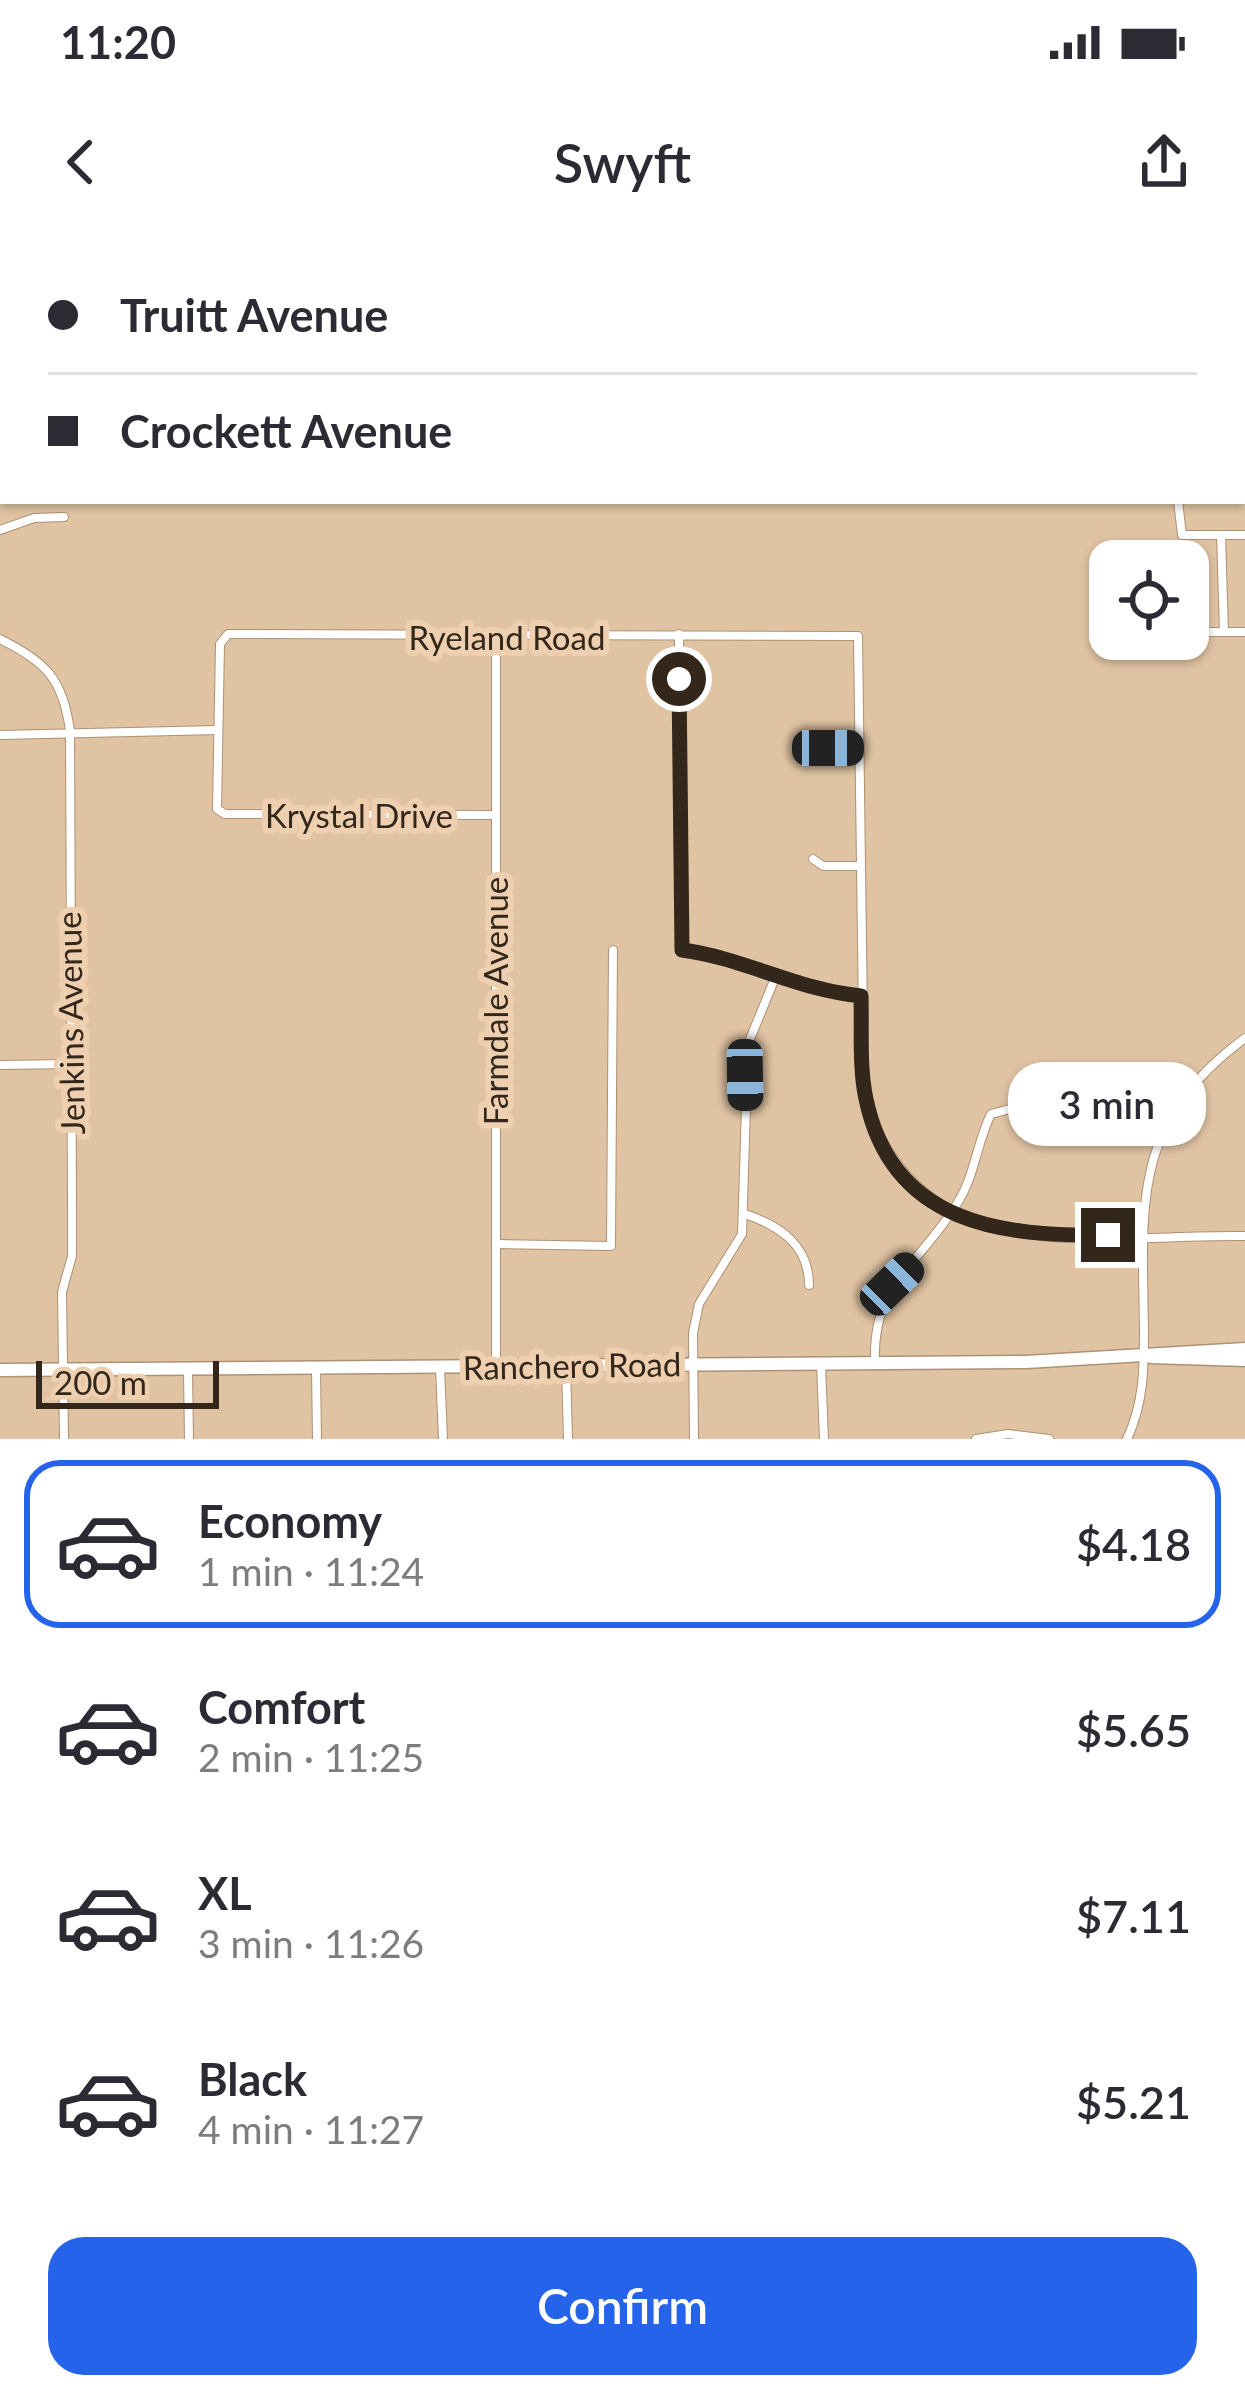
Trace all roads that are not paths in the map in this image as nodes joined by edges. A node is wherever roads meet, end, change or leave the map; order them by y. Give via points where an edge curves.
1 (1178, 504) edge
2 (64, 517) dead end
3 (0, 530) edge
4 (1221, 535) junction
5 (1245, 535) edge
6 (1209, 632) edge
7 (1224, 632) junction
8 (1245, 632) edge
9 (679, 634) junction
10 (0, 638) edge
11 (496, 638) junction
12 (218, 730) junction
13 (70, 731) junction
14 (0, 735) edge
15 (798, 748) dead end
16 (859, 748) junction
17 (494, 815) junction
18 (813, 859) dead end
19 (860, 866) junction
20 (613, 950) dead end
21 (775, 978) junction
22 (861, 996) junction
23 (1245, 1038) edge
24 (70, 1064) junction
25 (0, 1065) edge
26 (1021, 1106) dead end
27 (745, 1214) junction
28 (951, 1214) junction
29 (1142, 1234) junction
30 (1245, 1236) edge
31 (496, 1244) junction
32 (809, 1285) dead end
33 (1245, 1349) edge
34 (1144, 1355) junction
35 (1245, 1360) edge
36 (821, 1363) junction
37 (874, 1363) junction
38 (566, 1364) junction
39 (693, 1364) junction
40 (496, 1365) junction
41 (440, 1366) junction
42 (316, 1369) junction
43 (0, 1370) edge
44 (60, 1370) junction
45 (188, 1371) junction
46 (64, 1439) edge
47 (189, 1439) edge
48 (316, 1439) edge
49 (443, 1439) edge
50 (568, 1439) edge
51 (694, 1439) edge
52 (824, 1439) edge
53 (976, 1439) edge
54 (1049, 1439) edge
55 (1127, 1439) edge

1 - 4 street via 1182,535
2 - 3 street
4 - 5 street
4 - 7 street
6 - 7 street
7 - 8 street
9 - 11 street, Ryeland Road
9 - 16 street, Ryeland Road via 858,636
9 - 21 street via 682,950 730,956
10 - 13 street, Jenkins Avenue via 50,670 64,693
11 - 12 street, Ryeland Road via 228,634 220,644
11 - 17 street, Farmdale Avenue
12 - 13 street
12 - 17 street, Krystal Drive via 214,784 224,814
13 - 14 street
13 - 24 street, Jenkins Avenue
15 - 16 street
16 - 19 street
17 - 31 street, Farmdale Avenue
18 - 19 street
19 - 22 street
20 - 31 street via 611,1246
21 - 22 street
21 - 27 street via 748,1043
22 - 28 street via 874,1127 916,1191
23 - 29 street via 1200,1075 1162,1128 1145,1179
24 - 25 street
24 - 44 street, Jenkins Avenue via 72,1256 62,1292
26 - 28 street via 991,1114
27 - 32 street via 786,1234 801,1251
27 - 39 street via 729,1261 699,1304
28 - 29 street via 1032,1234
28 - 37 street via 884,1297
29 - 30 street
29 - 34 street
31 - 40 street, Farmdale Avenue
33 - 34 main road, Ranchero Road
34 - 35 main road, Ranchero Road
34 - 37 main road, Ranchero Road
34 - 55 street via 1143,1391
36 - 37 main road, Ranchero Road
36 - 39 main road, Ranchero Road
36 - 52 street
38 - 39 main road, Ranchero Road
38 - 40 main road, Ranchero Road
38 - 50 street
39 - 51 street
40 - 41 main road, Ranchero Road
41 - 42 main road, Ranchero Road
41 - 49 street
42 - 45 main road, Ranchero Road
42 - 48 street
43 - 44 main road, Ranchero Road
44 - 45 main road, Ranchero Road
44 - 46 street, Jenkins Avenue
45 - 47 street
53 - 54 street

